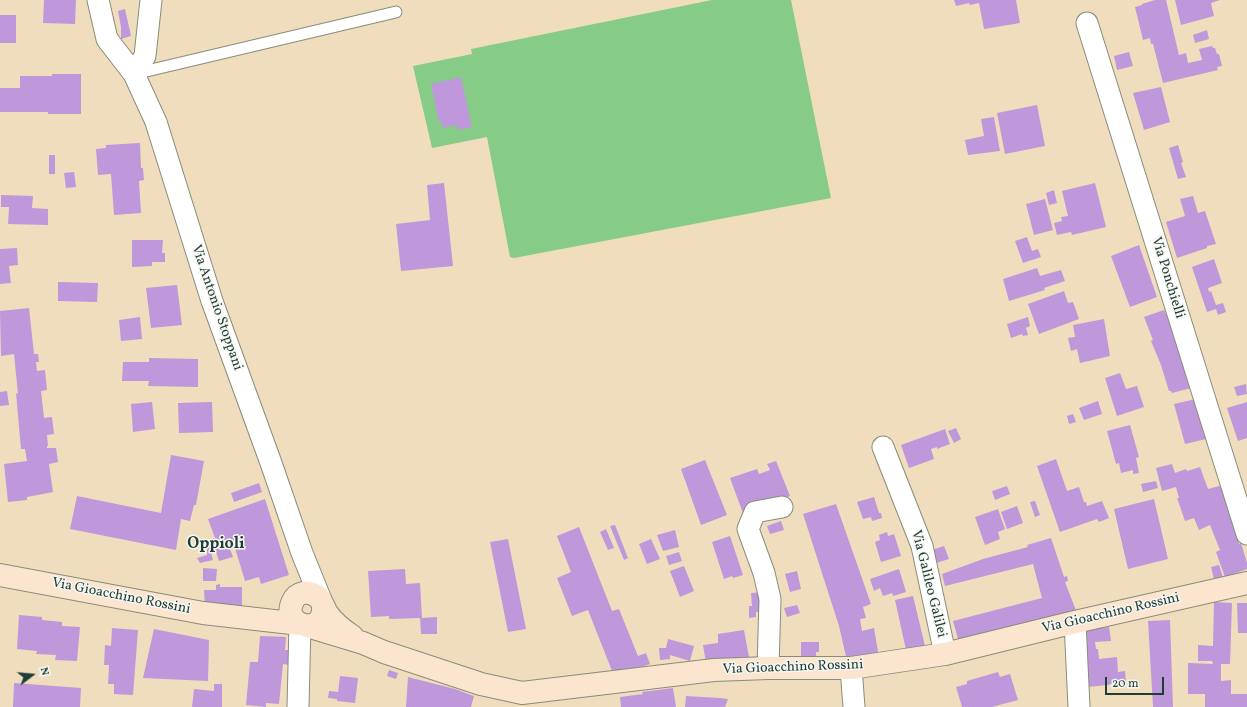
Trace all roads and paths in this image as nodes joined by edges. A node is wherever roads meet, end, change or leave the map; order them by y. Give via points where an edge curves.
1 (98, 0) edge
2 (151, 0) edge
3 (396, 12) dead end
4 (1088, 22) dead end
5 (134, 74) junction
6 (883, 447) dead end
7 (782, 506) dead end
8 (1247, 534) edge
9 (298, 542) junction
10 (0, 575) edge
11 (1247, 583) edge
12 (294, 599) junction
13 (322, 602) junction
14 (242, 618) junction
15 (1075, 622) junction
16 (302, 624) junction
17 (363, 643) junction
18 (945, 654) junction
19 (768, 668) junction
20 (851, 668) junction
21 (522, 700) edge
22 (298, 707) edge
23 (854, 707) edge
24 (1079, 707) edge

1 - 5 street, Via Antonio Stoppani via 107,39
2 - 5 street via 145,56
3 - 5 lane
4 - 8 street, Via Ponchielli
5 - 9 street, Via Antonio Stoppani via 156,122 212,301
6 - 18 street, Via Galileo Galilei via 922,546
7 - 19 street via 755,512 748,530 764,573 770,599
9 - 12 street via 301,573
9 - 13 street
10 - 14 main road, Via Gioacchino Rossini
11 - 15 main road, Via Gioacchino Rossini
12 - 13 main road via 298,595 308,593 317,596
12 - 14 main road via 279,610
12 - 16 main road via 291,606 292,616
13 - 16 main road via 323,614 320,619 317,622
13 - 17 main road via 328,614 345,632
14 - 16 main road
15 - 18 main road, Via Gioacchino Rossini
15 - 24 street
16 - 17 main road
16 - 22 street
17 - 21 main road, Via Gioacchino Rossini
18 - 20 main road, Via Gioacchino Rossini
19 - 20 main road, Via Gioacchino Rossini
19 - 21 main road, Via Gioacchino Rossini via 714,670
20 - 23 street

